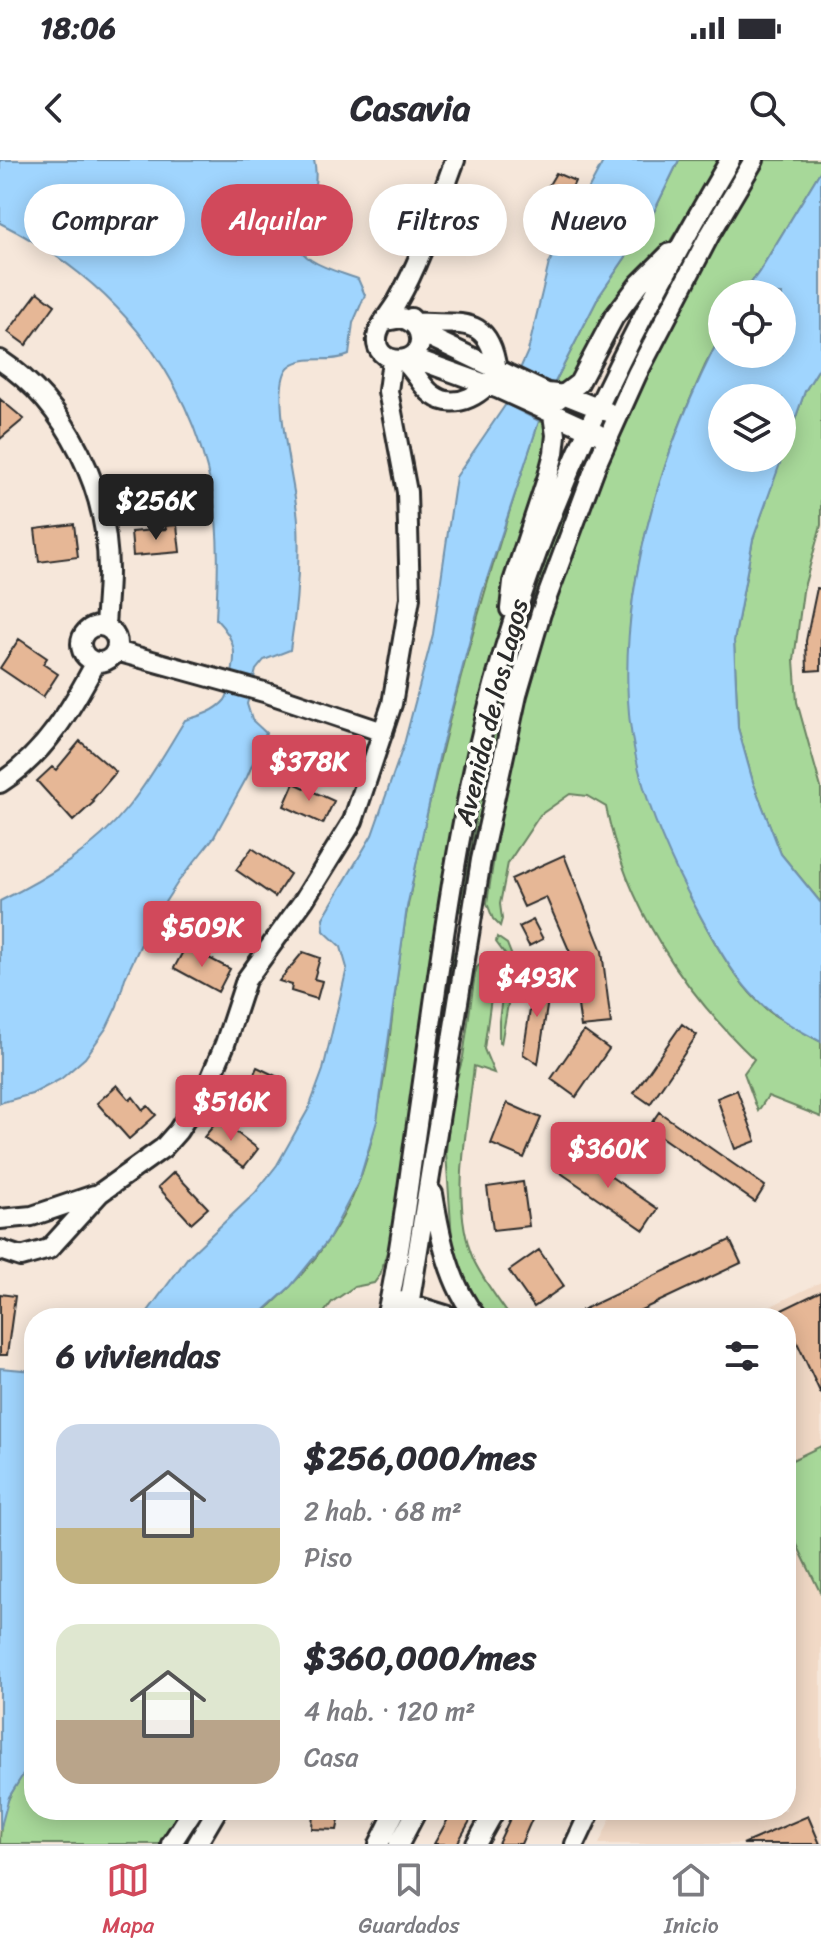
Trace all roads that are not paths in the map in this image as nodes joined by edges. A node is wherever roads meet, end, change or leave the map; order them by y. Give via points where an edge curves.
1 (439, 160) edge
2 (455, 160) edge
3 (730, 160) edge
4 (754, 160) edge
5 (442, 184) edge
6 (446, 184) edge
7 (684, 240) junction
8 (421, 256) edge
9 (413, 275) junction
10 (386, 321) junction
11 (416, 327) junction
12 (402, 359) junction
13 (0, 360) edge
14 (498, 380) junction
15 (551, 402) junction
16 (598, 408) junction
17 (618, 416) junction
18 (589, 430) junction
19 (608, 438) junction
20 (105, 626) junction
21 (116, 651) junction
22 (504, 651) junction
23 (96, 662) junction
24 (383, 732) junction
25 (0, 783) edge
26 (430, 1177) junction
27 (100, 1193) junction
28 (61, 1208) junction
29 (0, 1220) edge
30 (69, 1225) junction
31 (0, 1250) edge
32 (390, 1299) junction
33 (388, 1308) edge
34 (404, 1308) edge
35 (409, 1308) edge
36 (471, 1308) edge
37 (187, 1820) edge
38 (211, 1820) edge
39 (391, 1820) edge
40 (412, 1820) edge
41 (489, 1820) edge
42 (586, 1820) edge
43 (171, 1844) edge
44 (197, 1844) edge
45 (379, 1844) edge
46 (399, 1844) edge
47 (476, 1844) edge
48 (575, 1844) edge

1 - 5 street
2 - 6 street
3 - 7 street, Avenida de los Lagos
4 - 17 street, Avenida de los Lagos via 673,301
7 - 15 street via 614,317 584,377
7 - 16 street, Avenida de los Lagos
8 - 9 street
9 - 10 street
9 - 11 street via 409,296
10 - 11 street via 396,317
10 - 12 street via 377,339 381,352
11 - 12 street via 419,346
11 - 14 street
11 - 14 street via 470,324 491,347
12 - 14 street
12 - 14 street via 432,395 453,402
12 - 24 street via 388,391 407,492 410,598 401,663
13 - 20 street via 38,391 85,460 107,558
14 - 15 street
15 - 16 street
15 - 18 street
15 - 22 street via 554,453 513,582
16 - 17 street
16 - 18 street, Avenida de los Lagos
17 - 19 street, Avenida de los Lagos
18 - 19 street
18 - 22 street, Avenida de los Lagos
19 - 26 street, Avenida de los Lagos via 541,613 511,723 481,860
20 - 21 street via 114,634
20 - 23 street via 87,629 81,639 82,651
21 - 23 street via 108,660
21 - 24 street
22 - 32 street, Avenida de los Lagos via 460,842
23 - 25 street via 46,741
24 - 27 street via 353,821 246,980 199,1101 163,1148
26 - 35 street, Avenida de los Lagos
26 - 36 street via 439,1232
27 - 28 street
27 - 30 street
28 - 29 street
28 - 30 street
30 - 31 street via 49,1249 37,1254 21,1257
32 - 33 street, Avenida de los Lagos
32 - 34 street
37 - 43 street
38 - 44 street
39 - 45 street
40 - 46 street
41 - 47 street
42 - 48 street

